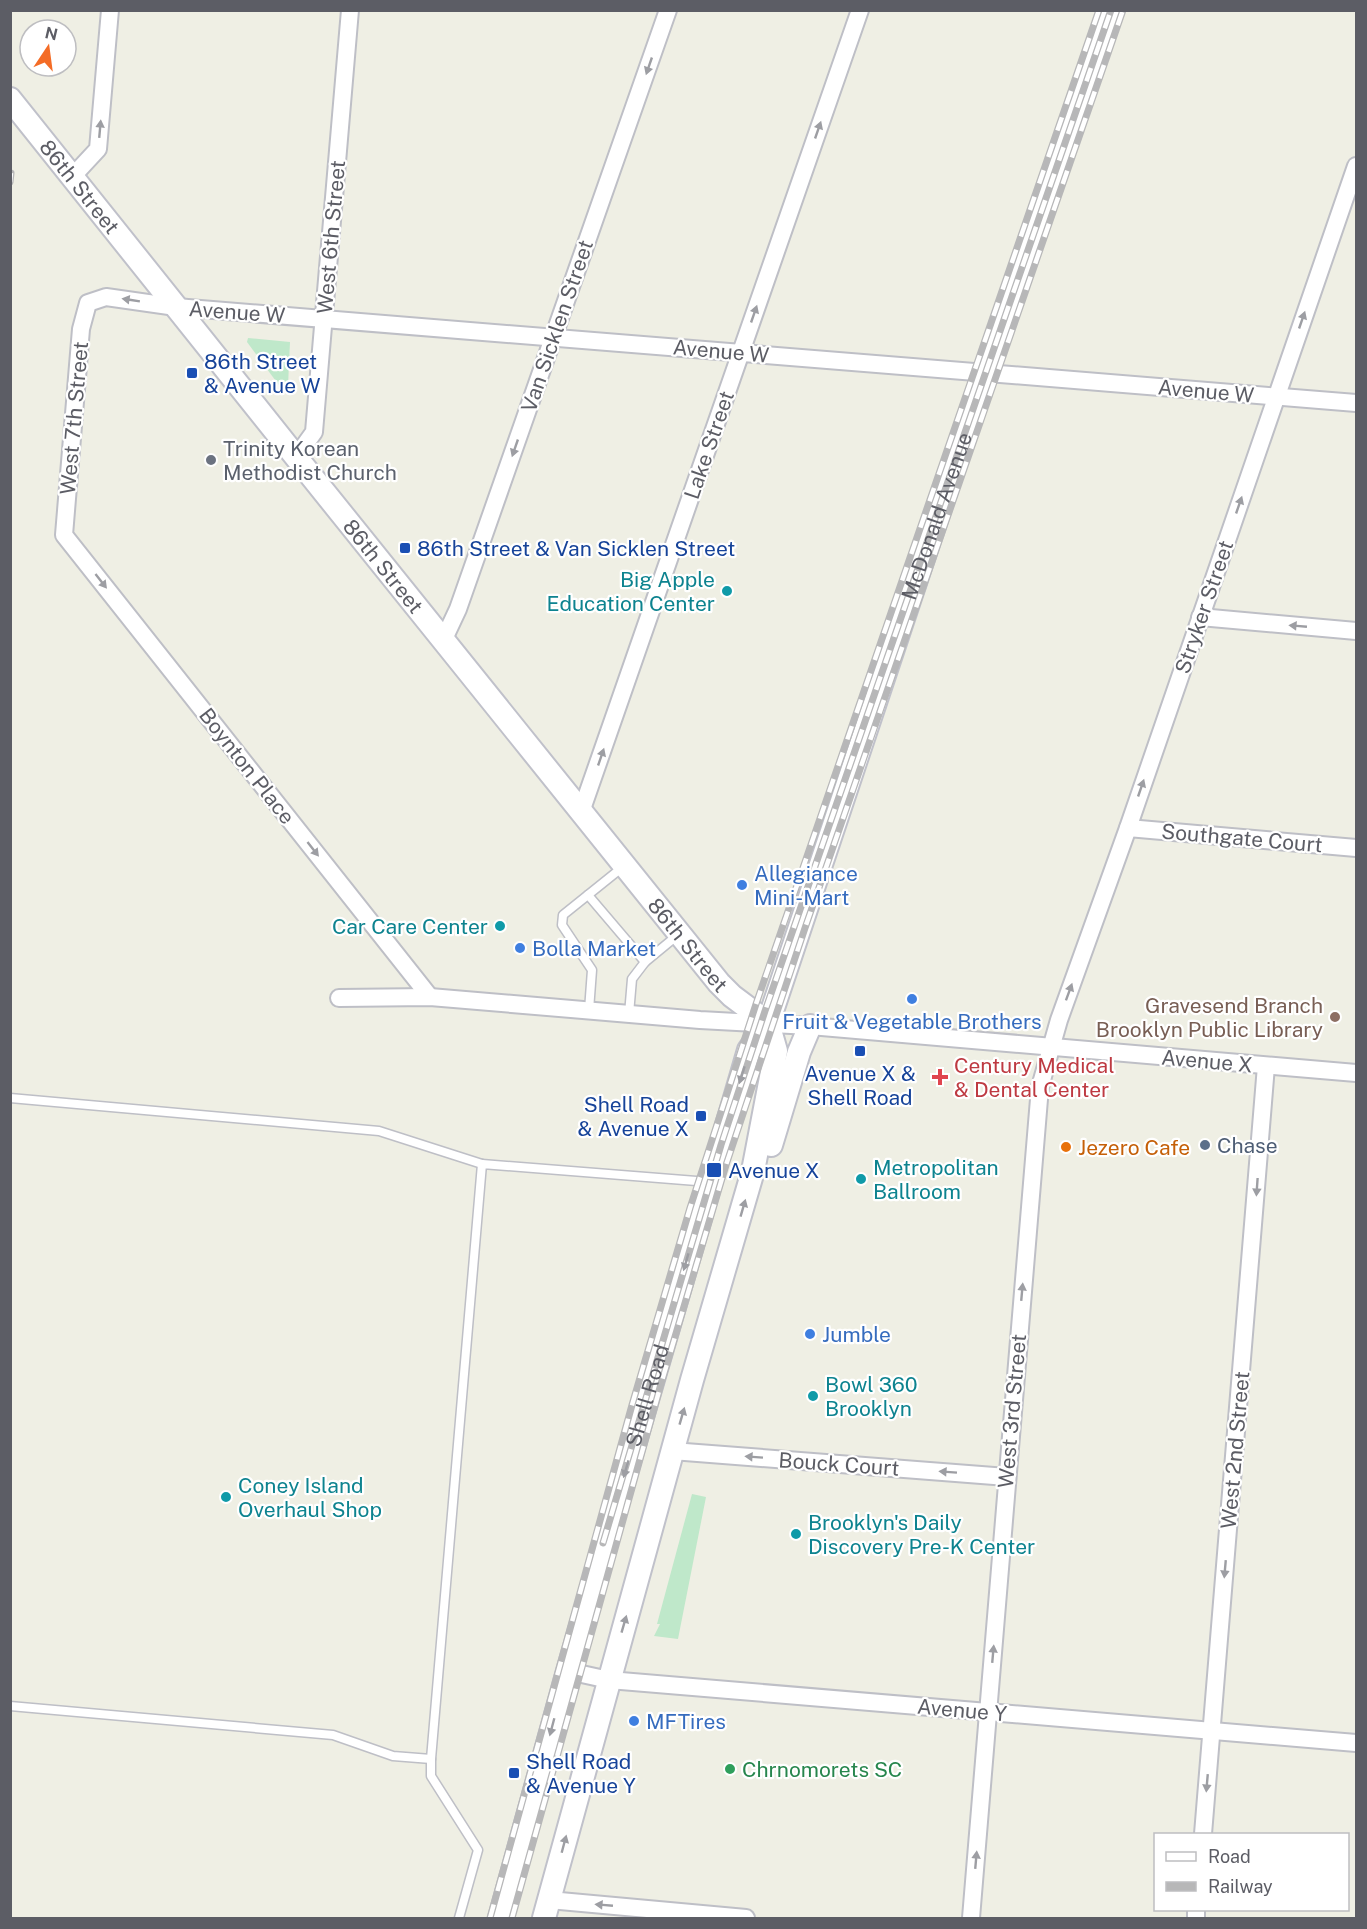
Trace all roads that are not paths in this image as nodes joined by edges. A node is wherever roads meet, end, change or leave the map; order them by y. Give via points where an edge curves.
1 (110, 10) edge
2 (350, 10) edge
3 (668, 10) edge
4 (860, 10) edge
5 (1111, 10) edge
6 (10, 99) edge
7 (1356, 166) edge
8 (72, 177) junction
9 (88, 303) joint
10 (176, 308) junction
11 (324, 319) junction
12 (554, 338) junction
13 (741, 352) junction
14 (985, 372) junction
15 (1276, 396) junction
16 (1356, 403) edge
17 (296, 457) junction
18 (64, 535) joint
19 (1200, 617) junction
20 (1356, 632) edge
21 (443, 640) junction
22 (581, 812) junction
23 (1128, 828) junction
24 (1356, 848) edge
25 (624, 865) junction
26 (588, 895) junction
27 (679, 933) junction
28 (645, 962) junction
29 (430, 997) junction
30 (339, 998) dead end
31 (589, 1010) junction
32 (629, 1014) junction
33 (768, 1023) junction
34 (810, 1026) junction
35 (1051, 1048) junction
36 (1266, 1066) junction
37 (1356, 1073) edge
38 (10, 1098) edge
39 (482, 1164) junction
40 (753, 1171) junction
41 (709, 1182) junction
42 (672, 1451) junction
43 (1007, 1477) junction
44 (568, 1671) junction
45 (609, 1680) junction
46 (10, 1706) edge
47 (988, 1712) junction
48 (1211, 1731) junction
49 (1356, 1743) edge
50 (431, 1759) junction
51 (1203, 1833) edge
52 (547, 1909) edge
53 (459, 1918) edge
54 (500, 1918) edge
55 (746, 1918) edge
56 (971, 1918) edge

8 -> 1 street via 98,149
2 - 11 street, West 6th Street
3 -> 12 street, Van Sicklen Street
13 -> 4 street, Lake Street
5 - 14 main road, McDonald Avenue
6 - 8 main road, 86th Street
15 -> 7 street, Stryker Street
8 - 10 main road, 86th Street
10 -> 9 street, Avenue W via 106,297
9 - 18 street, West 7th Street via 81,329
10 - 11 street, Avenue W
10 - 17 main road, 86th Street
11 - 12 street, Avenue W
11 - 17 street, West 6th Street via 314,432
12 - 13 street, Avenue W
12 -> 21 street, Van Sicklen Street via 458,609
13 - 14 street, Avenue W
22 -> 13 street, Lake Street
14 - 15 street, Avenue W
14 - 33 main road, McDonald Avenue
15 - 16 street, Avenue W
19 -> 15 street, Stryker Street
17 - 21 main road, 86th Street
18 -> 29 street, Boynton Place
20 -> 19 street
23 -> 19 street, Stryker Street
21 - 22 main road, 86th Street
22 - 25 main road, 86th Street
23 - 24 street, Southgate Court
35 -> 23 street, Stryker Street
25 - 26 lane
25 - 27 main road, 86th Street
26 - 28 lane
26 - 31 lane via 563,915 562,925 592,970
27 - 28 lane
27 - 33 main road, 86th Street via 732,996
28 - 32 lane via 632,979
29 - 30 street, Avenue X
29 - 31 street, Avenue X
31 - 32 street, Avenue X
32 - 33 street, Avenue X
33 - 34 street, Avenue X
33 - 40 main road, Shell Road via 776,1051
33 -> 41 main road, Shell Road via 749,1050
34 - 35 street, Avenue X
34 - 40 main road, Shell Road via 771,1146
35 - 36 street, Avenue X
43 -> 35 street, West 3rd Street via 1040,1087
36 - 37 street, Avenue X
36 -> 48 street, West 2nd Street
38 - 39 lane via 379,1131
39 - 41 lane
39 - 50 lane
42 -> 40 main road, Shell Road
41 -> 44 main road, Shell Road
43 -> 42 street, Bouck Court
45 -> 42 main road, Shell Road
47 -> 43 street, West 3rd Street
44 - 45 street, Avenue Y
44 -> 54 main road, Shell Road
45 - 47 street, Avenue Y
52 -> 45 main road, Shell Road
46 - 50 lane via 333,1735 393,1756
47 - 48 street, Avenue Y
56 -> 47 street, West 3rd Street
48 - 49 street, Avenue Y
48 -> 51 street, West 2nd Street
50 - 53 lane via 431,1776 478,1850
55 -> 52 street

